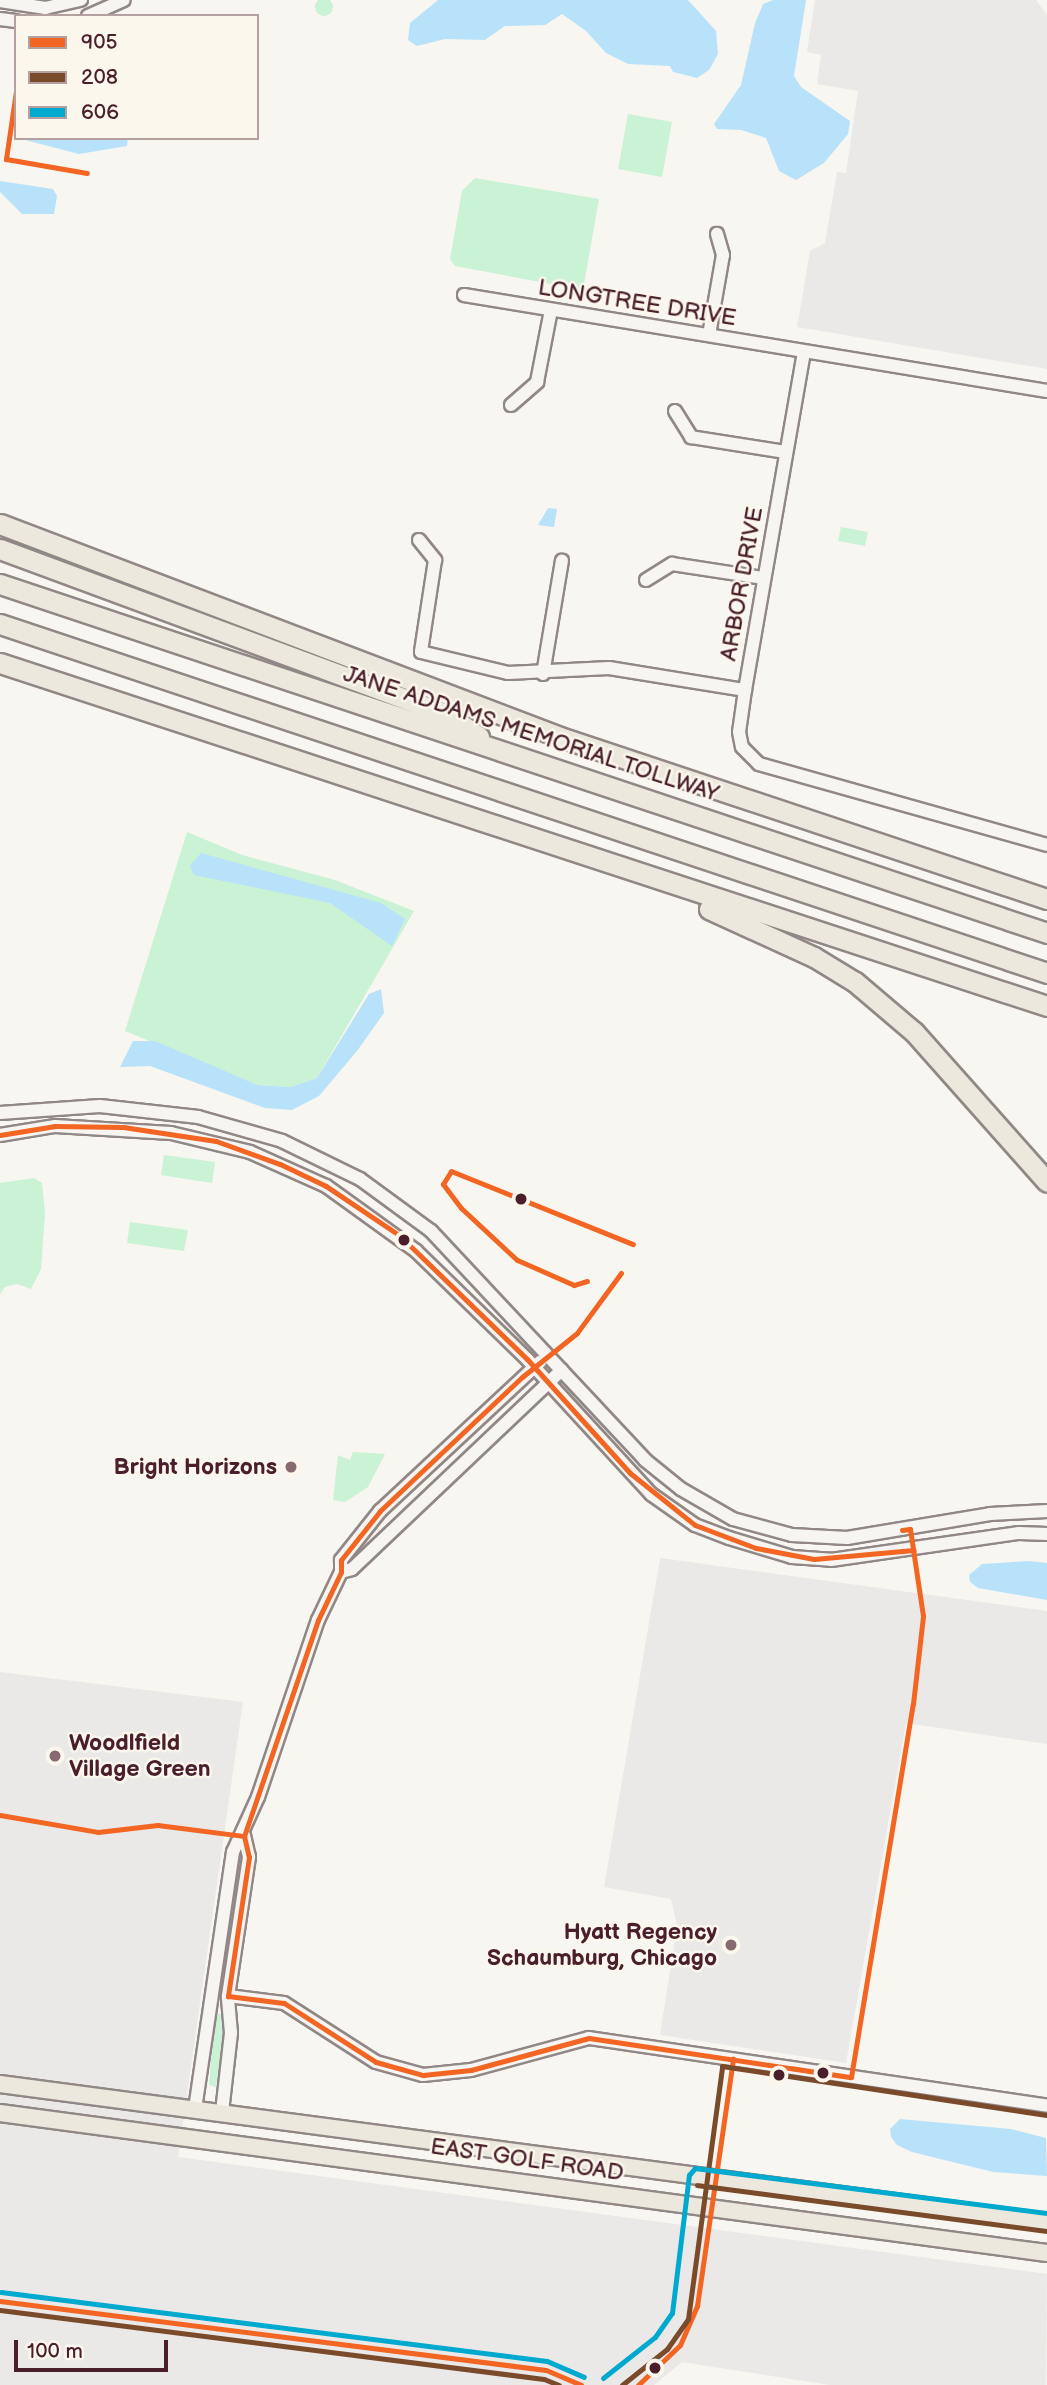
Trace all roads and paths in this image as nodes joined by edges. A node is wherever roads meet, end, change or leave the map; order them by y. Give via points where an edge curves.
1 (80, 0) edge
2 (124, 0) edge
3 (0, 1) edge
4 (92, 14) edge
5 (717, 234) dead end
6 (464, 295) dead end
7 (551, 310) junction
8 (709, 335) junction
9 (804, 352) junction
10 (1047, 391) edge
11 (511, 405) dead end
12 (675, 411) dead end
13 (786, 452) junction
14 (0, 524) edge
15 (419, 540) dead end
16 (0, 549) edge
17 (562, 561) dead end
18 (764, 578) junction
19 (646, 580) dead end
20 (0, 584) edge
21 (0, 624) edge
22 (0, 663) edge
23 (543, 674) junction
24 (745, 690) junction
25 (497, 749) junction
26 (434, 803) junction
27 (1047, 845) edge
28 (927, 860) junction
29 (1047, 888) edge
30 (1047, 898) edge
31 (1047, 933) edge
32 (1047, 973) edge
33 (1047, 1006) edge
34 (0, 1113) edge
35 (0, 1135) edge
36 (1047, 1182) edge
37 (548, 1354) junction
38 (534, 1367) junction
39 (562, 1370) junction
40 (548, 1383) junction
41 (1047, 1511) edge
42 (1047, 1534) edge
43 (341, 1572) junction
44 (244, 1836) junction
45 (228, 1996) junction
46 (0, 2084) edge
47 (1047, 2106) edge
48 (195, 2109) junction
49 (222, 2112) junction
50 (0, 2113) edge
51 (1047, 2222) edge
52 (1047, 2253) edge

1 - 3 street via 45,8
2 - 4 street
5 - 8 street via 723,256
6 - 7 street, LONGTREE DRIVE
7 - 8 street, LONGTREE DRIVE
7 - 11 street via 537,382
8 - 9 street, LONGTREE DRIVE
9 - 10 street
9 - 13 street, ARBOR DRIVE
12 - 13 street via 691,437
13 - 18 street, ARBOR DRIVE
14 - 28 highway via 560,737
15 - 23 street via 435,560 421,652 508,673
16 - 25 highway via 448,715
17 - 23 street
18 - 19 street via 672,564
18 - 24 street, ARBOR DRIVE
20 - 25 highway, JANE ADDAMS MEMORIAL TOLLWAY
21 - 32 highway
22 - 26 highway
23 - 24 street via 609,668
24 - 27 street, ARBOR DRIVE via 740,740 759,764
25 - 31 highway, JANE ADDAMS MEMORIAL TOLLWAY
26 - 33 highway
26 - 36 highway via 730,918 835,970 914,1032
28 - 29 highway via 1017,877
28 - 30 highway
34 - 37 street via 56,1106 145,1108 239,1127 316,1155 431,1231
35 - 38 street via 55,1126 122,1127 216,1141 280,1164 326,1186 399,1235
37 - 38 street
37 - 39 street
38 - 40 street
38 - 43 street via 380,1511 341,1560
39 - 40 street
39 - 41 street via 621,1437 681,1489 717,1511 760,1527 848,1538 990,1514
40 - 42 street via 630,1473 668,1507 695,1525 756,1548 831,1560 1019,1533
40 - 43 street via 352,1569
43 - 44 street via 318,1620
44 - 45 street via 249,1857
44 - 48 street via 233,1852
45 - 47 street via 284,2003 376,2062 423,2075 471,2070 589,2038
45 - 49 street via 231,2033
46 - 48 main road, EAST GOLF ROAD
48 - 49 main road, EAST GOLF ROAD
49 - 51 main road, EAST GOLF ROAD
50 - 52 main road, EAST GOLF ROAD

